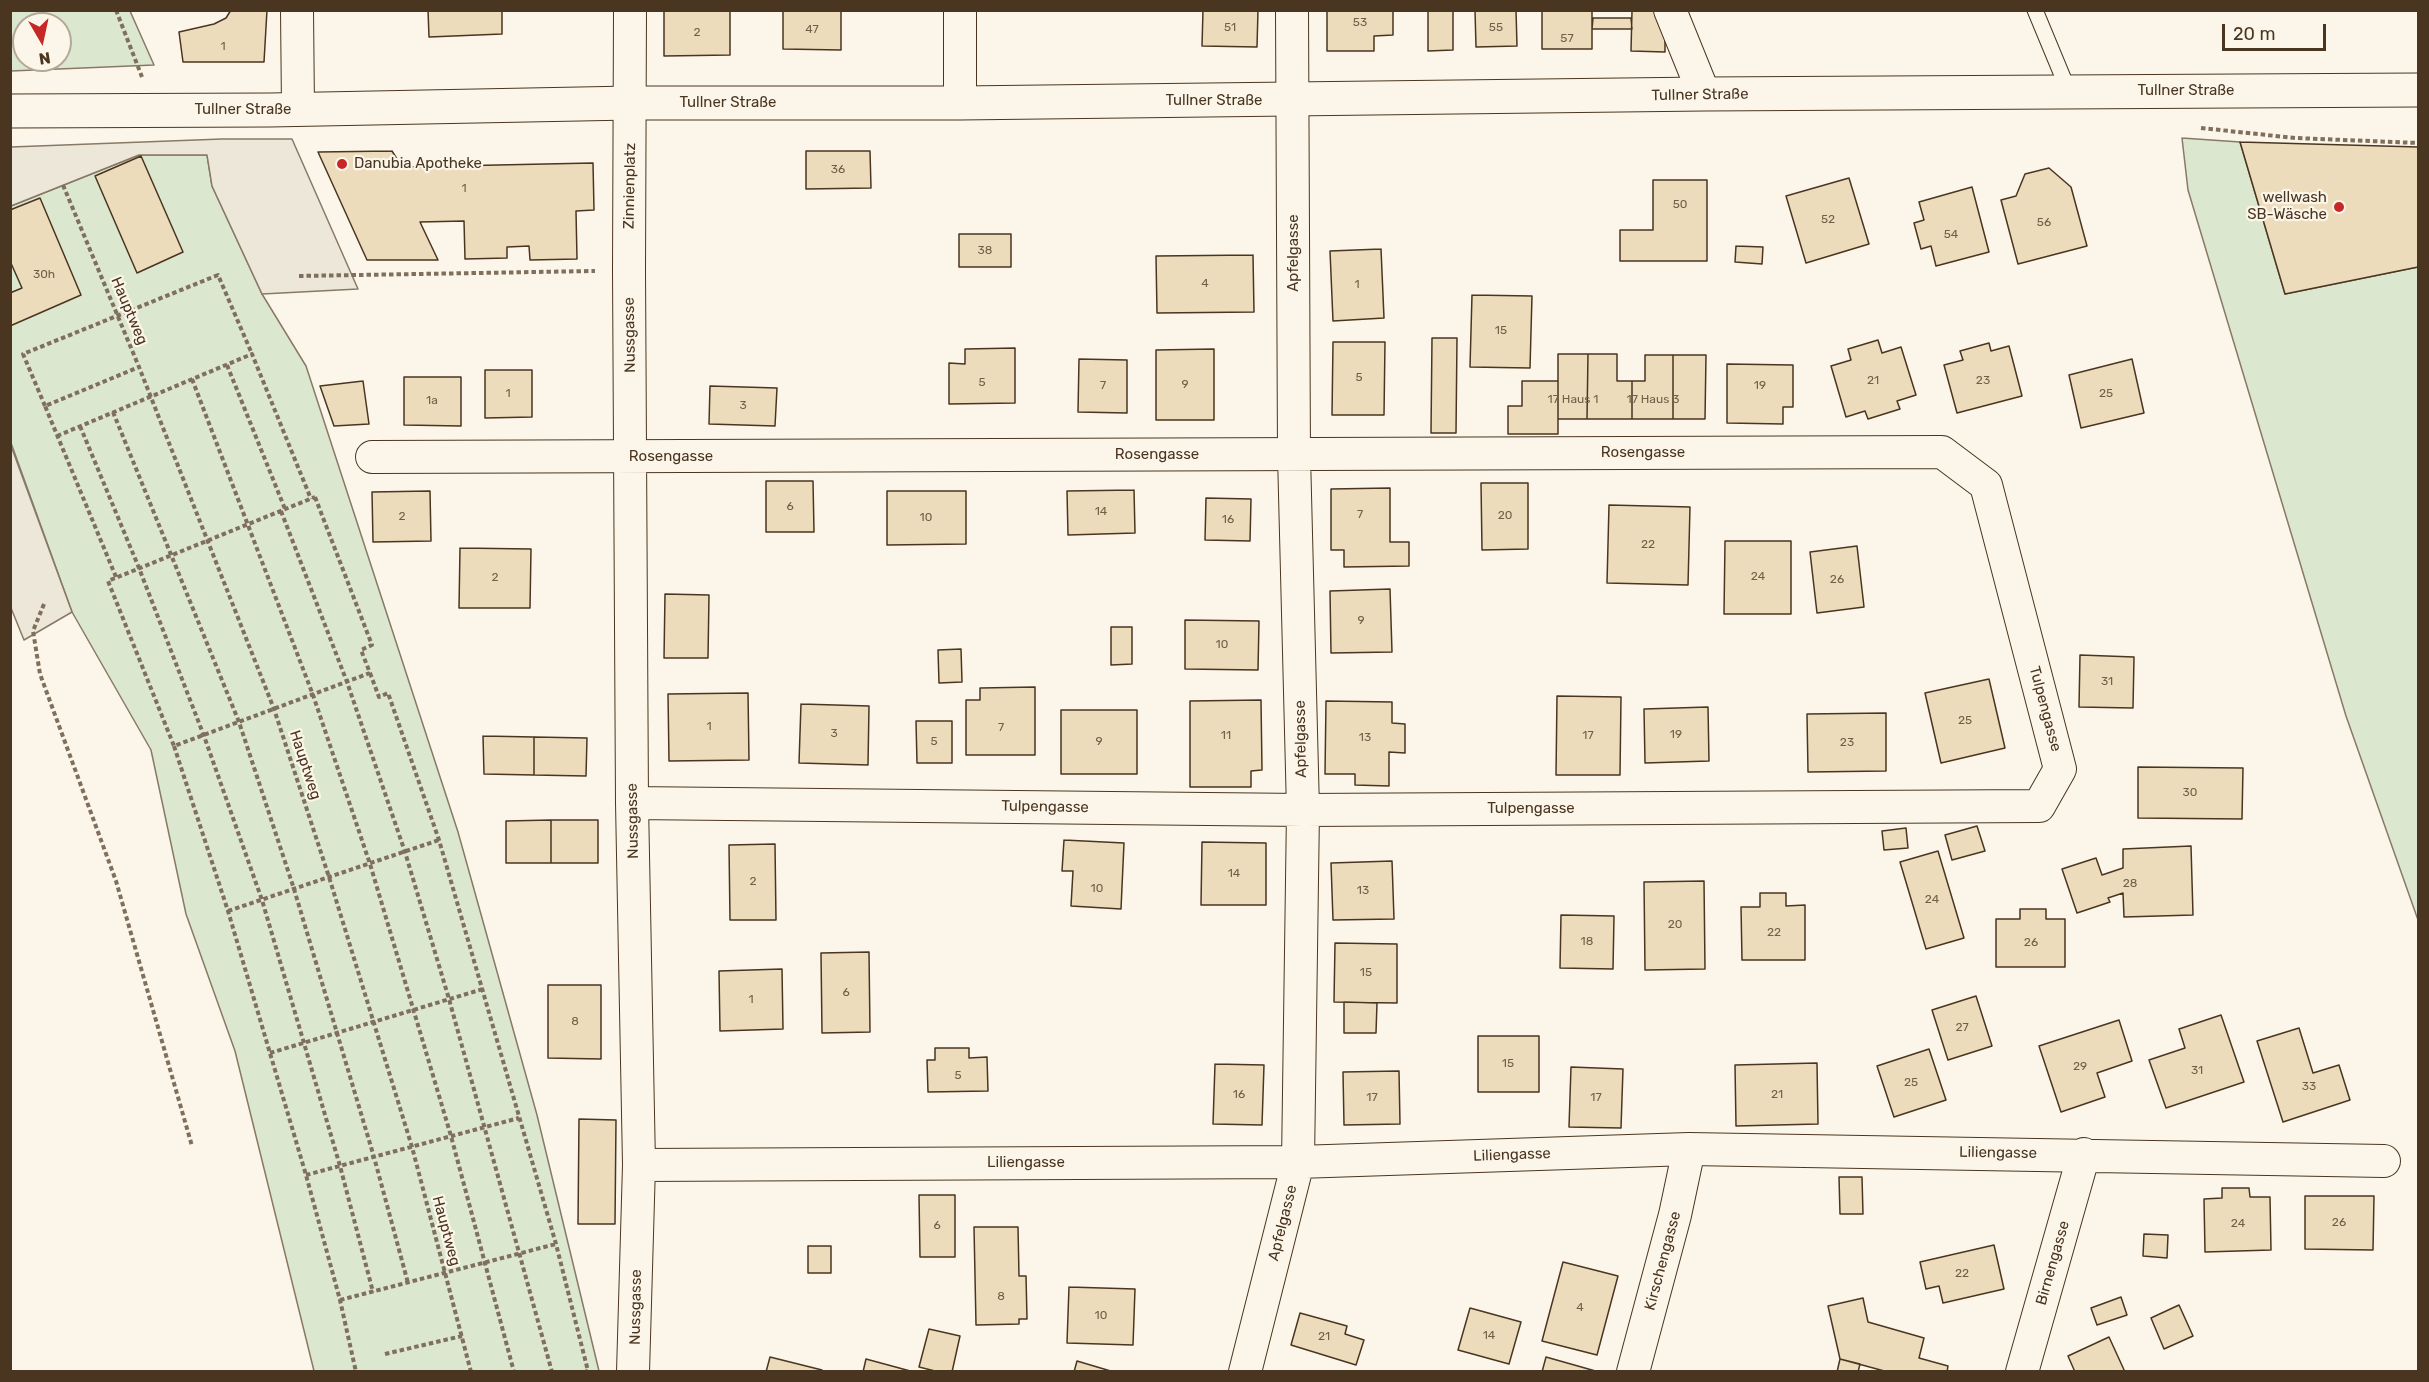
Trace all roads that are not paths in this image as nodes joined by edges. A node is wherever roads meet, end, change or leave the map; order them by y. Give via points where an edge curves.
1 (297, 10) edge
2 (630, 10) edge
3 (960, 10) edge
4 (1292, 10) edge
5 (1670, 10) edge
6 (2035, 10) edge
7 (2418, 90) edge
8 (2069, 92) junction
9 (1704, 94) junction
10 (1293, 100) junction
11 (631, 103) junction
12 (960, 103) junction
13 (298, 109) junction
14 (10, 111) edge
15 (629, 270) joint
16 (1942, 452) joint
17 (1294, 455) junction
18 (372, 457) dead end
19 (631, 458) junction
20 (632, 803) junction
21 (1303, 810) junction
22 (1689, 1149) junction
23 (2084, 1154) junction
24 (2384, 1161) dead end
25 (1298, 1162) junction
26 (639, 1165) junction
27 (633, 1371) edge
28 (1245, 1371) edge
29 (1632, 1371) edge
30 (2022, 1371) edge

1 - 13 street
2 - 11 street, Zinnienplatz
3 - 12 street
4 - 10 street, Apfelgasse
5 - 9 street
6 - 8 lane
7 - 8 main road, Tullner Straße
8 - 9 main road, Tullner Straße
9 - 10 main road, Tullner Straße
10 - 12 main road, Tullner Straße
10 - 17 street, Apfelgasse
11 - 12 main road, Tullner Straße
11 - 13 main road, Tullner Straße
11 - 15 street, Zinnienplatz
13 - 14 main road, Tullner Straße
15 - 19 street, Nussgasse
16 - 17 street, Rosengasse
16 - 21 street, Tulpengasse via 1986,485 2060,769 2039,806
17 - 19 street, Rosengasse
17 - 21 street, Apfelgasse
18 - 19 street, Rosengasse
19 - 20 street, Nussgasse
20 - 21 street, Tulpengasse
20 - 26 street, Nussgasse
21 - 25 street, Apfelgasse
22 - 23 street, Liliengasse
22 - 25 street, Liliengasse
22 - 29 street, Kirschengasse
23 - 24 street, Liliengasse
23 - 30 street, Birnengasse
25 - 26 street, Liliengasse
25 - 28 street, Apfelgasse
26 - 27 street, Nussgasse

